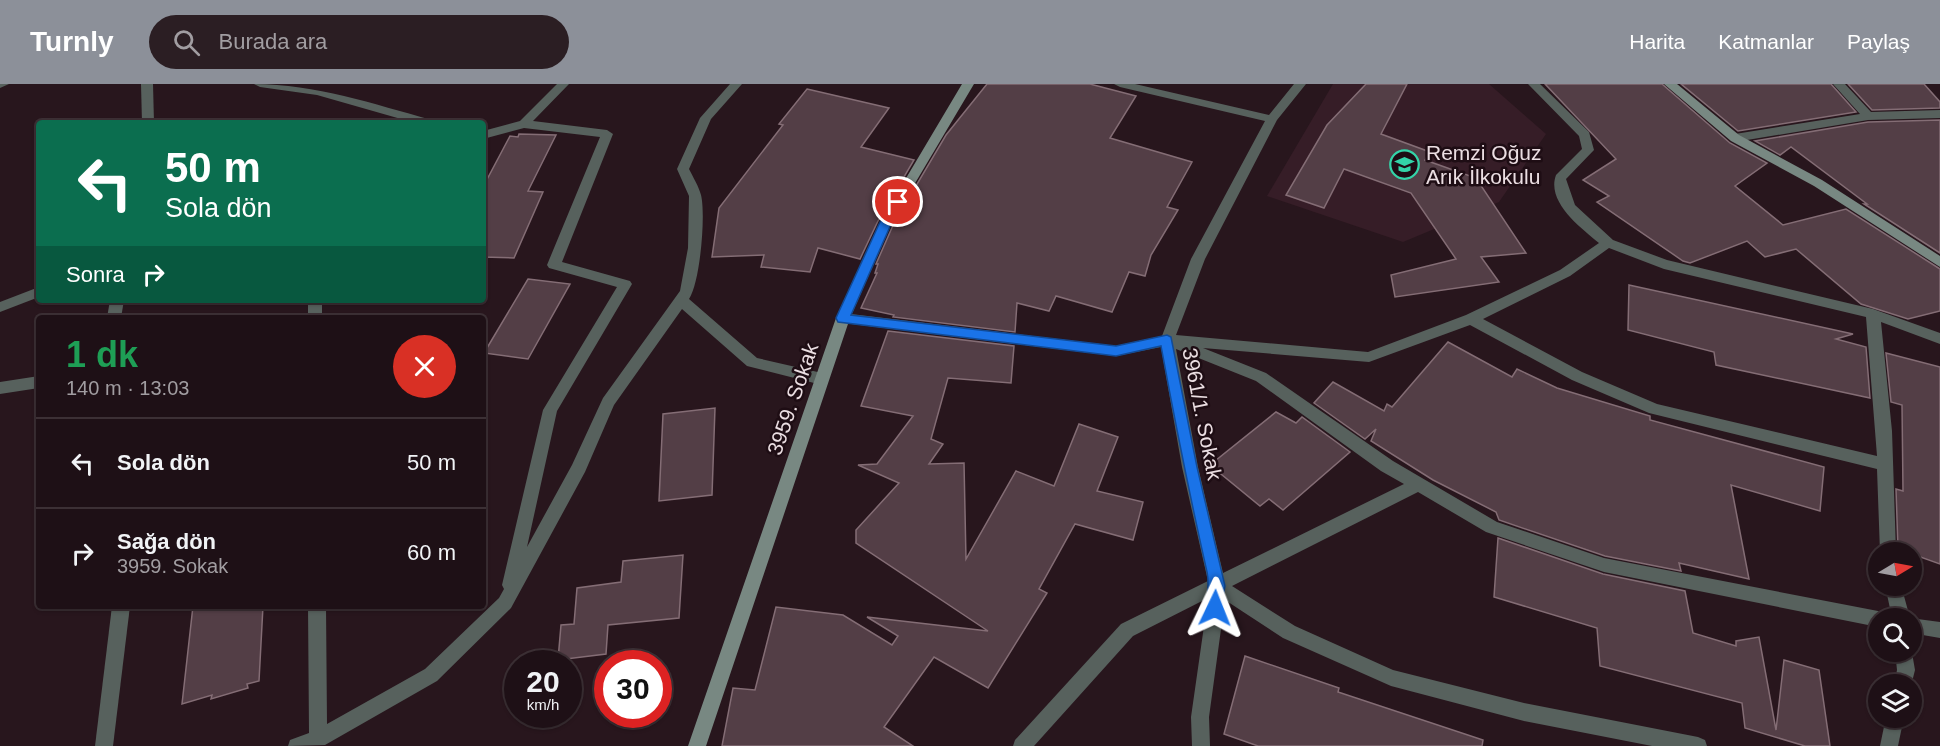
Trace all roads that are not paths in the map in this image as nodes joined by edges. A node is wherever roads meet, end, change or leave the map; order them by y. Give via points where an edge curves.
1 (147, 84) edge
2 (260, 84) edge
3 (563, 84) edge
4 (736, 84) edge
5 (968, 84) edge
6 (1120, 84) edge
7 (1300, 84) edge
8 (1534, 84) edge
9 (1670, 84) edge
10 (1839, 84) edge
11 (323, 88) edge
12 (1940, 114) edge
13 (1868, 116) junction
14 (1272, 119) junction
15 (148, 120) edge
16 (419, 120) edge
17 (524, 124) junction
18 (486, 134) edge
19 (1735, 138) junction
20 (1608, 243) junction
21 (1940, 262) edge
22 (36, 293) edge
23 (681, 300) junction
24 (0, 308) edge
25 (1873, 314) junction
26 (843, 318) junction
27 (1471, 319) junction
28 (1940, 339) edge
29 (1167, 340) junction
30 (822, 379) junction
31 (36, 382) edge
32 (0, 388) edge
33 (1883, 464) junction
34 (1418, 484) junction
35 (1887, 542) edge
36 (1218, 586) junction
37 (505, 603) junction
38 (121, 609) edge
39 (317, 609) edge
40 (1868, 617) edge
41 (1922, 627) edge
42 (1940, 630) edge
43 (1893, 728) edge
44 (318, 739) junction
45 (104, 746) edge
46 (297, 746) edge
47 (697, 746) edge
48 (1023, 746) edge
49 (1201, 746) edge
50 (1698, 746) edge
51 (1889, 746) edge

1 - 15 street
2 - 11 street
3 - 17 street
4 - 23 street via 706,118 683,169 695,196 694,248 687,292
5 - 26 street, 3959. Sokak via 886,222
6 - 14 street
7 - 14 street, 3961/1. Sokak
8 - 20 street via 1585,135 1588,150 1560,178 1560,194 1576,217
9 - 19 street
10 - 13 street
11 - 16 street
12 - 13 street
13 - 19 street
14 - 29 street, 3961/1. Sokak via 1198,260
17 - 18 street
17 - 37 street via 607,134 554,265 625,284 550,410
19 - 21 street via 1818,183
20 - 25 street via 1664,264
20 - 27 street via 1565,273
22 - 24 street
23 - 30 street via 752,362
23 - 37 street via 608,402 579,467
25 - 28 street
25 - 33 street via 1884,431
26 - 29 street via 1116,351
26 - 30 street, 3959. Sokak
27 - 29 street via 1369,357
27 - 33 street via 1577,376 1654,409
29 - 34 street via 1261,377
29 - 36 street, 3961/1. Sokak via 1190,467
30 - 47 street, 3959. Sokak
31 - 32 street
33 - 35 street
34 - 36 street
34 - 40 street via 1492,527 1604,565
36 - 48 street via 1127,630
36 - 49 street, 3961/1. Sokak via 1200,717
36 - 50 street via 1289,632 1391,678 1524,712
37 - 44 street via 431,675
38 - 45 street
39 - 44 street
41 - 42 street
43 - 51 street
44 - 46 street

